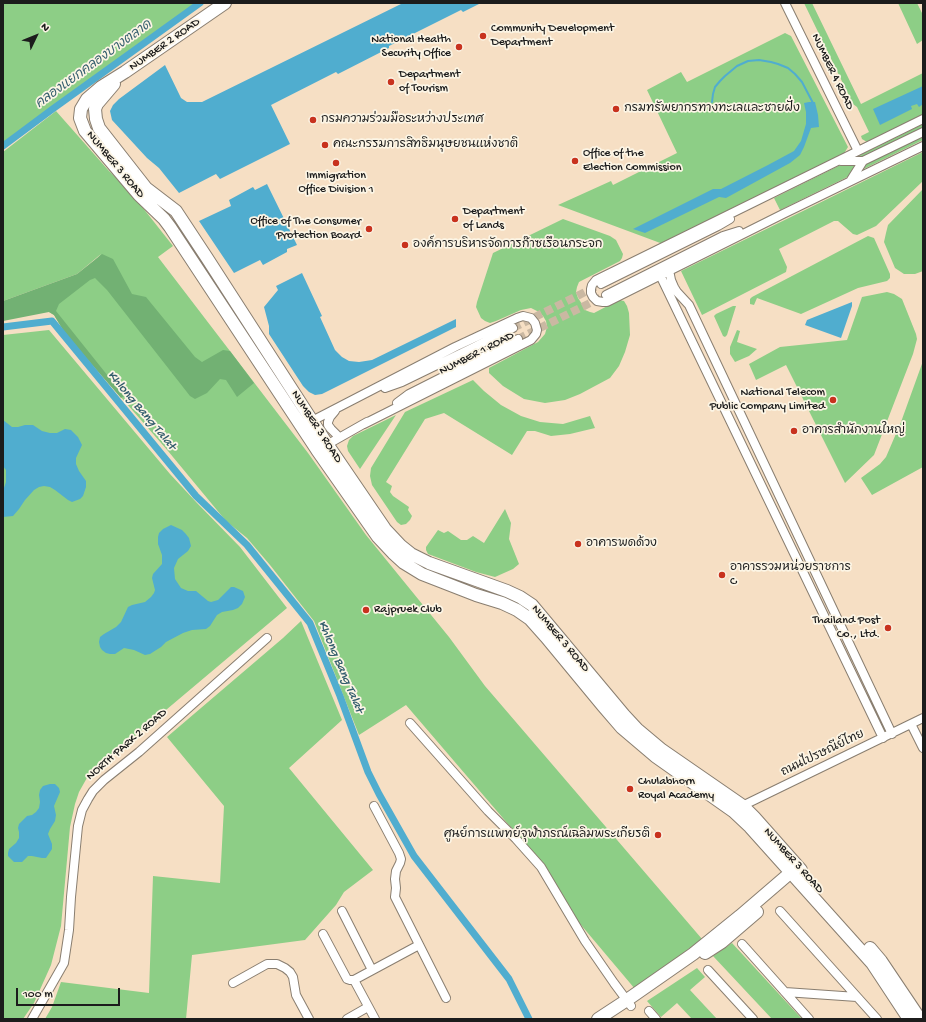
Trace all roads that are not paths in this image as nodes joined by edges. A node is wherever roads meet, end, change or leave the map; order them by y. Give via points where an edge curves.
1 (225, 3) edge
2 (785, 3) edge
3 (125, 72) joint
4 (923, 119) edge
5 (923, 132) edge
6 (923, 146) edge
7 (858, 151) junction
8 (863, 160) junction
9 (838, 161) junction
10 (850, 182) junction
11 (771, 193) junction
12 (783, 214) junction
13 (669, 270) junction
14 (660, 275) junction
15 (601, 284) tunnel mouth
16 (606, 295) tunnel mouth
17 (689, 305) junction
18 (675, 306) junction
19 (513, 328) tunnel mouth
20 (518, 339) tunnel mouth
21 (351, 401) junction
22 (338, 407) junction
23 (307, 424) junction
24 (364, 424) junction
25 (340, 437) junction
26 (322, 447) junction
27 (267, 638) dead end
28 (881, 711) junction
29 (872, 716) junction
30 (923, 718) edge
31 (410, 723) dead end
32 (911, 724) junction
33 (892, 734) junction
34 (883, 738) junction
35 (923, 748) edge
36 (374, 806) dead end
37 (738, 809) junction
38 (797, 872) junction
39 (342, 911) dead end
40 (780, 911) dead end
41 (323, 934) dead end
42 (742, 944) dead end
43 (419, 945) junction
44 (372, 970) junction
45 (708, 970) dead end
46 (354, 980) junction
47 (233, 983) dead end
48 (785, 992) junction
49 (857, 997) junction
50 (446, 998) dead end
51 (629, 1003) junction
52 (368, 1007) junction
53 (649, 1011) dead end
54 (32, 1019) edge
55 (309, 1019) edge
56 (347, 1019) edge
57 (375, 1019) edge
58 (598, 1019) edge
59 (612, 1019) edge
60 (656, 1019) edge
61 (752, 1019) edge
62 (809, 1019) edge
63 (877, 1019) edge
64 (909, 1019) edge
65 (920, 1019) edge

1 - 3 street, NUMBER 2 ROAD
2 - 7 street, NUMBER 4 ROAD
3 - 23 street, NUMBER 3 ROAD via 101,87 81,109 80,118 85,131 139,195 164,219
4 - 7 street
5 - 8 street
6 - 10 street
7 - 9 street
8 - 9 street
8 - 10 street
9 - 11 street
10 - 12 street
11 - 14 street via 596,280 590,289 595,299 606,302
11 - 15 street via 718,226
12 - 13 street
12 - 16 street via 723,236
13 - 14 street
13 - 17 street via 674,287
14 - 18 street
17 - 18 street via 680,298 675,300
17 - 28 street
18 - 29 street
19 - 21 street, NUMBER 1 ROAD via 402,382
20 - 24 street, NUMBER 1 ROAD via 409,394
21 - 22 street, NUMBER 1 ROAD
21 - 24 street, NUMBER 1 ROAD via 517,318 523,316 535,323 536,334 530,340
22 - 23 street, NUMBER 1 ROAD
22 - 25 street via 328,422 329,427
23 - 26 street, NUMBER 3 ROAD
24 - 25 street, NUMBER 1 ROAD
25 - 26 street, NUMBER 1 ROAD
26 - 37 street, NUMBER 3 ROAD via 378,537 404,563 422,574 502,603 530,619 622,728 655,756
27 - 54 street, NORTH PARK 2 ROAD via 140,752 104,780 88,799 78,826 64,963
28 - 29 street via 878,716
28 - 33 street
29 - 34 street
30 - 32 street, ถนนไปรษณีย์ไทย
31 - 51 street via 541,867 585,941
32 - 33 street, ถนนไปรษณีย์ไทย
32 - 35 street
33 - 34 street, ถนนไปรษณีย์ไทย
34 - 37 street, ถนนไปรษณีย์ไทย
36 - 43 street via 401,859 396,872 395,898
37 - 38 street, NUMBER 3 ROAD via 750,827
38 - 51 street via 722,942
38 - 64 street, NUMBER 3 ROAD via 872,963
38 - 65 street, NUMBER 3 ROAD via 882,961
39 - 44 street
40 - 49 street
41 - 46 street via 347,979
42 - 48 street
43 - 44 street
43 - 50 street
44 - 46 street
45 - 61 street
46 - 52 street
47 - 55 street via 267,964 277,964 293,977 296,995
48 - 49 street
48 - 62 street
49 - 63 street
51 - 58 street
51 - 59 street
52 - 56 street
52 - 57 street
53 - 60 street

